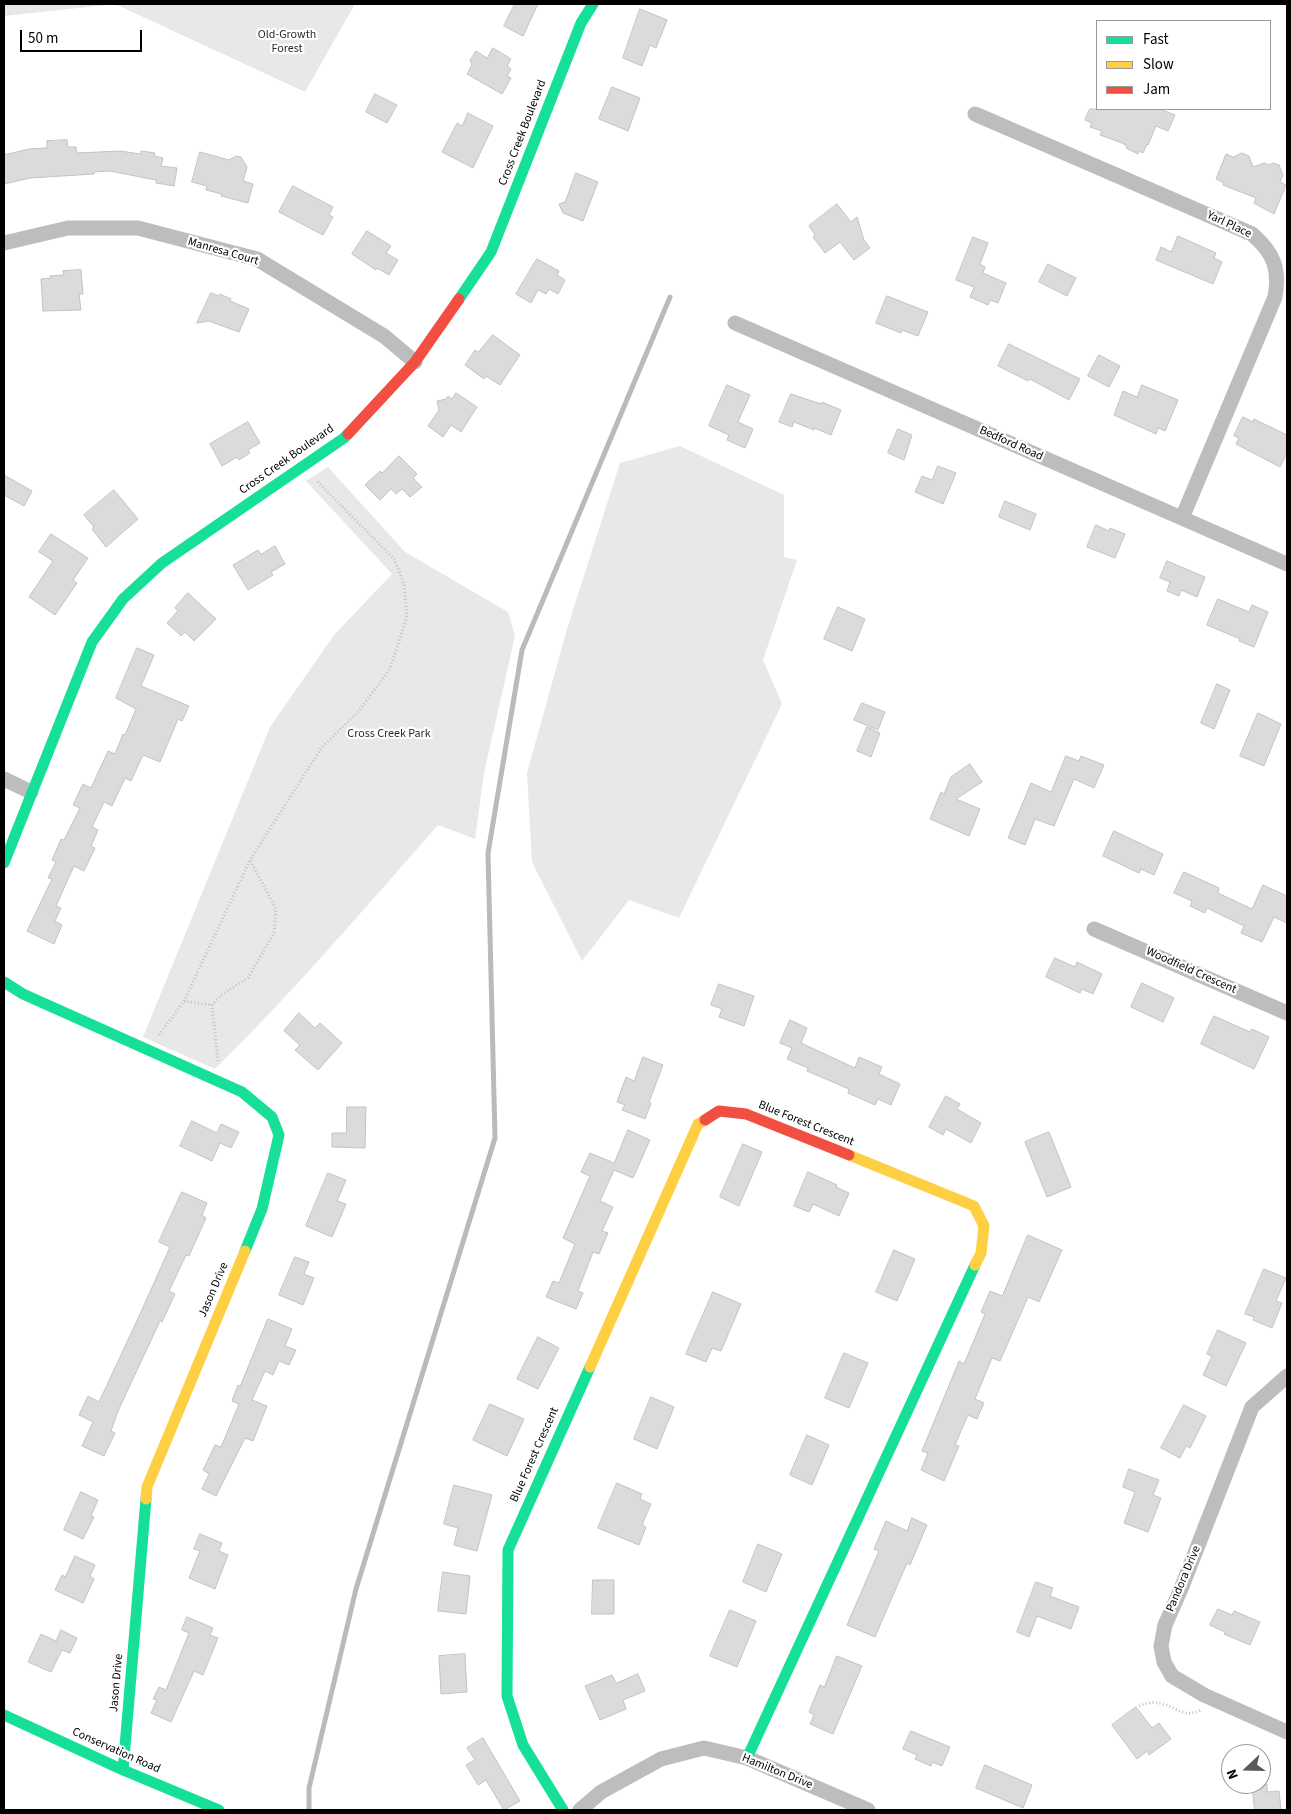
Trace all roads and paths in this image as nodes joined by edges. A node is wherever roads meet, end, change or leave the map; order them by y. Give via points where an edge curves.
1 (592, 4) edge
2 (975, 114) dead end
3 (4, 243) edge
4 (734, 323) dead end
5 (415, 362) junction
6 (303, 466) junction
7 (1182, 518) junction
8 (1287, 564) edge
9 (4, 780) edge
10 (31, 792) junction
11 (250, 860) junction
12 (4, 863) edge
13 (1094, 929) dead end
14 (4, 982) edge
15 (184, 1001) junction
16 (212, 1004) junction
17 (1287, 1013) edge
18 (148, 1050) junction
19 (220, 1082) junction
20 (1287, 1376) edge
21 (1210, 1698) junction
22 (1139, 1706) dead end
23 (4, 1715) edge
24 (1287, 1732) edge
25 (747, 1758) junction
26 (123, 1770) junction
27 (219, 1810) edge
28 (563, 1810) edge
29 (580, 1810) edge
30 (868, 1810) edge

1 - 5 street, Cross Creek Boulevard via 581,24 491,252
2 - 7 street, Yarl Place via 1252,234 1271,255 1278,283 1275,297
3 - 5 street, Manresa Court via 68,228 138,228 257,259 384,336
4 - 7 street, Bedford Road
5 - 6 street, Cross Creek Boulevard via 344,438
6 - 10 street, Cross Creek Boulevard via 162,563 123,599 92,642
6 - 11 path via 395,560 404,586 408,616 390,669 358,712 322,747
7 - 8 street, Bedford Road
9 - 10 street
10 - 12 street, Cross Creek Boulevard
11 - 15 path
11 - 16 path via 276,909 274,933 248,978
13 - 17 street, Woodfield Crescent
14 - 18 street, Jason Drive via 23,994
15 - 16 path
15 - 18 path
16 - 19 path
18 - 19 street, Jason Drive
19 - 26 street, Jason Drive via 242,1092 272,1117 279,1135 262,1209 147,1487
20 - 21 street, Pandora Drive via 1252,1407 1165,1625 1161,1646 1164,1662 1172,1676
21 - 22 path via 1201,1709 1190,1714 1155,1702
21 - 24 street, Pandora Drive
23 - 26 street, Conservation Road
25 - 28 street, Blue Forest Crescent via 981,1253 984,1226 974,1206 746,1114 719,1111 698,1124 508,1550 507,1696 523,1745
25 - 29 street, Hamilton Drive via 704,1748 661,1759 601,1792
25 - 30 street, Hamilton Drive
26 - 27 street, Conservation Road

